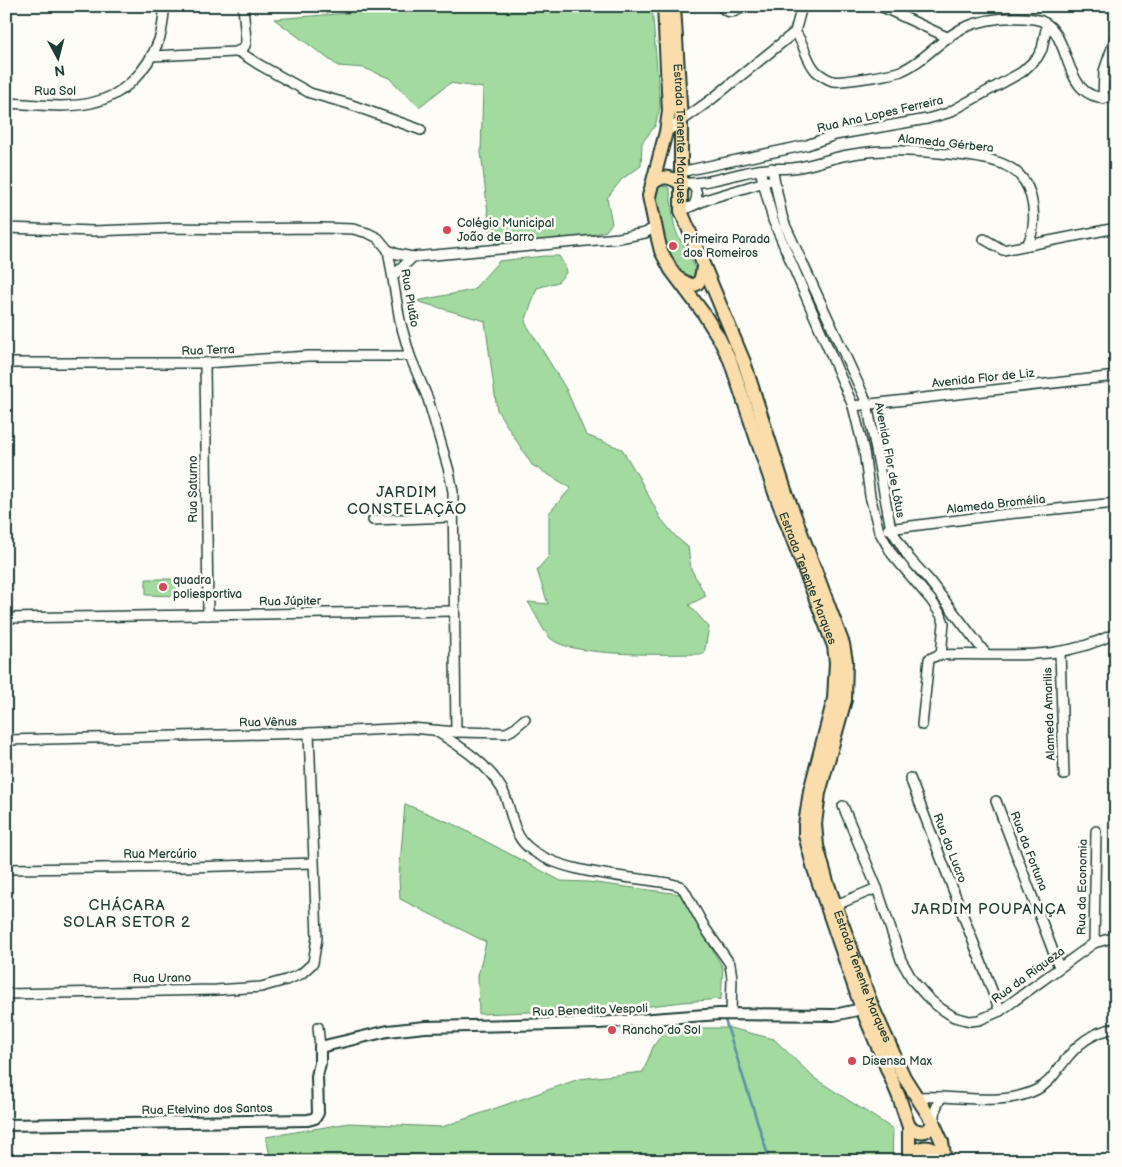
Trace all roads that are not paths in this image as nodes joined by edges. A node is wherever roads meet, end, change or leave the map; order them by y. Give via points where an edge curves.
1 (165, 6) edge
2 (243, 6) edge
3 (664, 6) edge
4 (674, 6) edge
5 (721, 6) edge
6 (746, 6) edge
7 (802, 6) edge
8 (880, 6) edge
9 (1047, 24) junction
10 (795, 32) junction
11 (1116, 36) edge
12 (949, 38) junction
13 (238, 51) junction
14 (152, 56) junction
15 (1116, 96) edge
16 (1103, 99) junction
17 (6, 103) edge
18 (681, 120) junction
19 (421, 130) dead end
20 (666, 132) junction
21 (772, 168) junction
22 (793, 168) junction
23 (760, 170) junction
24 (774, 178) junction
25 (684, 180) junction
26 (763, 183) junction
27 (652, 184) junction
28 (694, 204) junction
29 (681, 211) junction
30 (655, 227) junction
31 (6, 228) edge
32 (1116, 228) edge
33 (619, 238) junction
34 (984, 240) dead end
35 (659, 244) junction
36 (1027, 245) junction
37 (388, 250) junction
38 (413, 257) junction
39 (704, 267) junction
40 (393, 276) junction
41 (678, 278) junction
42 (410, 356) junction
43 (6, 363) edge
44 (205, 363) junction
45 (1116, 376) edge
46 (867, 404) junction
47 (853, 406) junction
48 (1116, 503) edge
49 (453, 517) junction
50 (374, 520) dead end
51 (891, 529) junction
52 (879, 531) junction
53 (454, 611) junction
54 (208, 615) junction
55 (6, 618) edge
56 (1116, 634) edge
57 (1060, 652) junction
58 (986, 654) junction
59 (942, 655) junction
60 (525, 719) dead end
61 (922, 725) dead end
62 (434, 730) junction
63 (456, 732) junction
64 (309, 734) junction
65 (6, 740) edge
66 (1064, 775) dead end
67 (910, 778) dead end
68 (996, 801) dead end
69 (843, 806) dead end
70 (1096, 831) dead end
71 (313, 863) junction
72 (6, 869) edge
73 (877, 888) junction
74 (836, 905) junction
75 (1116, 937) edge
76 (1094, 943) junction
77 (1060, 967) junction
78 (6, 994) edge
79 (862, 1009) junction
80 (1000, 1011) junction
81 (731, 1014) junction
82 (318, 1027) dead end
83 (1116, 1028) edge
84 (320, 1047) junction
85 (917, 1097) junction
86 (941, 1098) junction
87 (904, 1110) junction
88 (934, 1124) junction
89 (6, 1125) edge
90 (909, 1127) junction
91 (909, 1157) edge
92 (945, 1161) edge

1 - 14 street, Rua Sol via 160,39
2 - 13 street via 246,45
3 - 20 main road, Estrada Tenente Marques
4 - 18 main road, Estrada Tenente Marques
5 - 6 street via 730,12
7 - 10 street
8 - 12 street
9 - 12 street via 1012,17 997,19 962,29
9 - 16 street via 1056,34 1083,90
9 - 25 street, Rua Ana Lopes Ferreira via 1042,50 1022,72 948,113 835,136
10 - 12 street via 816,71 834,82 900,72
10 - 18 street
11 - 16 street via 1104,72
13 - 14 street
13 - 19 street via 310,93
14 - 17 street, Rua Sol via 127,87 104,100 70,105
15 - 16 street
18 - 20 street
18 - 25 main road, Estrada Tenente Marques
20 - 27 main road, Estrada Tenente Marques
21 - 22 street, Alameda Gérbera
21 - 23 street, Alameda Gérbera
21 - 24 street, Avenida Flor de Lótus
22 - 24 street, Alameda Gérbera
22 - 36 street, Alameda Gérbera via 846,155 885,150 920,151 1002,162 1015,169 1030,192 1034,216
23 - 25 street, Alameda Gérbera
23 - 26 street, Avenida Flor de Lótus
24 - 26 street, Alameda Gérbera
24 - 46 street, Avenida Flor de Lótus via 786,227
25 - 27 main road via 663,177
25 - 28 street via 695,187 698,195
25 - 29 main road, Estrada Tenente Marques
26 - 28 street, Alameda Gérbera
26 - 47 street, Avenida Flor de Lótus via 781,241
27 - 30 main road, Estrada Tenente Marques via 650,196
28 - 29 street, Alameda Gérbera
29 - 39 main road, Estrada Tenente Marques
30 - 33 street via 645,233
30 - 35 main road, Estrada Tenente Marques
31 - 37 street via 94,231 353,229 378,238
32 - 36 street
33 - 35 street via 650,239
33 - 38 street
34 - 36 street via 1003,250
35 - 41 main road, Estrada Tenente Marques
37 - 38 street
37 - 40 street, Rua Plutão
38 - 40 street
39 - 41 main road via 697,284
39 - 74 main road, Estrada Tenente Marques via 744,362 785,490 843,644 845,700 815,824 818,853
40 - 42 street, Rua Plutão via 400,321
41 - 79 main road, Estrada Tenente Marques via 730,360 775,493 834,646 834,699 810,791 805,825 814,869
42 - 44 street, Rua Terra via 309,356
42 - 49 street, Rua Plutão via 428,399 449,471
43 - 44 street, Rua Terra
44 - 54 street, Rua Saturno
45 - 46 street, Avenida Flor de Liz
46 - 47 street, Avenida Flor de Liz
46 - 51 street, Avenida Flor de Lótus
47 - 52 street, Avenida Flor de Lótus
48 - 51 street, Alameda Bromélia
49 - 50 street
49 - 53 street, Rua Plutão
51 - 52 street, Alameda Bromélia
51 - 58 street, Avenida Flor de Lótus via 909,558
52 - 59 street, Avenida Flor de Lótus via 892,554 941,615 944,624
53 - 54 street, Rua Júpiter
53 - 63 street, Rua Plutão
54 - 55 street, Rua Júpiter
56 - 57 street via 1092,645
57 - 58 street via 1031,656
57 - 66 street, Alameda Amarilis
58 - 59 street
59 - 61 street via 929,659
60 - 63 street, Rua Vênus via 506,733
62 - 63 street, Rua Vênus
62 - 64 street, Rua Vênus via 411,728
62 - 81 street via 472,754 495,779 503,790 520,837 535,852 560,864 581,869 680,886 730,964
64 - 65 street, Rua Vênus
64 - 71 street
67 - 80 street, Rua do Lucro
68 - 77 street, Rua da Fortuna
69 - 73 street, Rua da Riqueza
70 - 76 street, Rua da Economia
71 - 72 street, Rua Mercúrio
71 - 78 street, Rua Urano via 317,938 313,963 301,974 261,986 216,990
73 - 74 street
73 - 80 street, Rua da Riqueza via 901,960 928,998 954,1017 970,1020 979,1020
74 - 85 main road, Estrada Tenente Marques via 872,1006 904,1077
75 - 76 street, Rua da Riqueza
76 - 77 street, Rua da Riqueza
77 - 80 street, Rua da Riqueza
79 - 81 street, Rua Benedito Vespoli via 834,1015
79 - 87 main road, Estrada Tenente Marques
81 - 84 street, Rua Benedito Vespoli via 599,1023 425,1027 388,1031
82 - 84 street, Rua Etelvino dos Santos
83 - 86 street via 1101,1030 1076,1047 1048,1084 1035,1091 1004,1098
84 - 89 street, Rua Etelvino dos Santos via 318,1113 308,1120
85 - 86 street
85 - 87 main road
85 - 88 main road, Estrada Tenente Marques
86 - 88 street
87 - 90 main road, Estrada Tenente Marques
88 - 90 main road via 924,1132
88 - 92 main road, Estrada Tenente Marques via 942,1142
90 - 91 main road, Estrada Tenente Marques
91 - 92 main road via 915,1150 928,1147 935,1149

